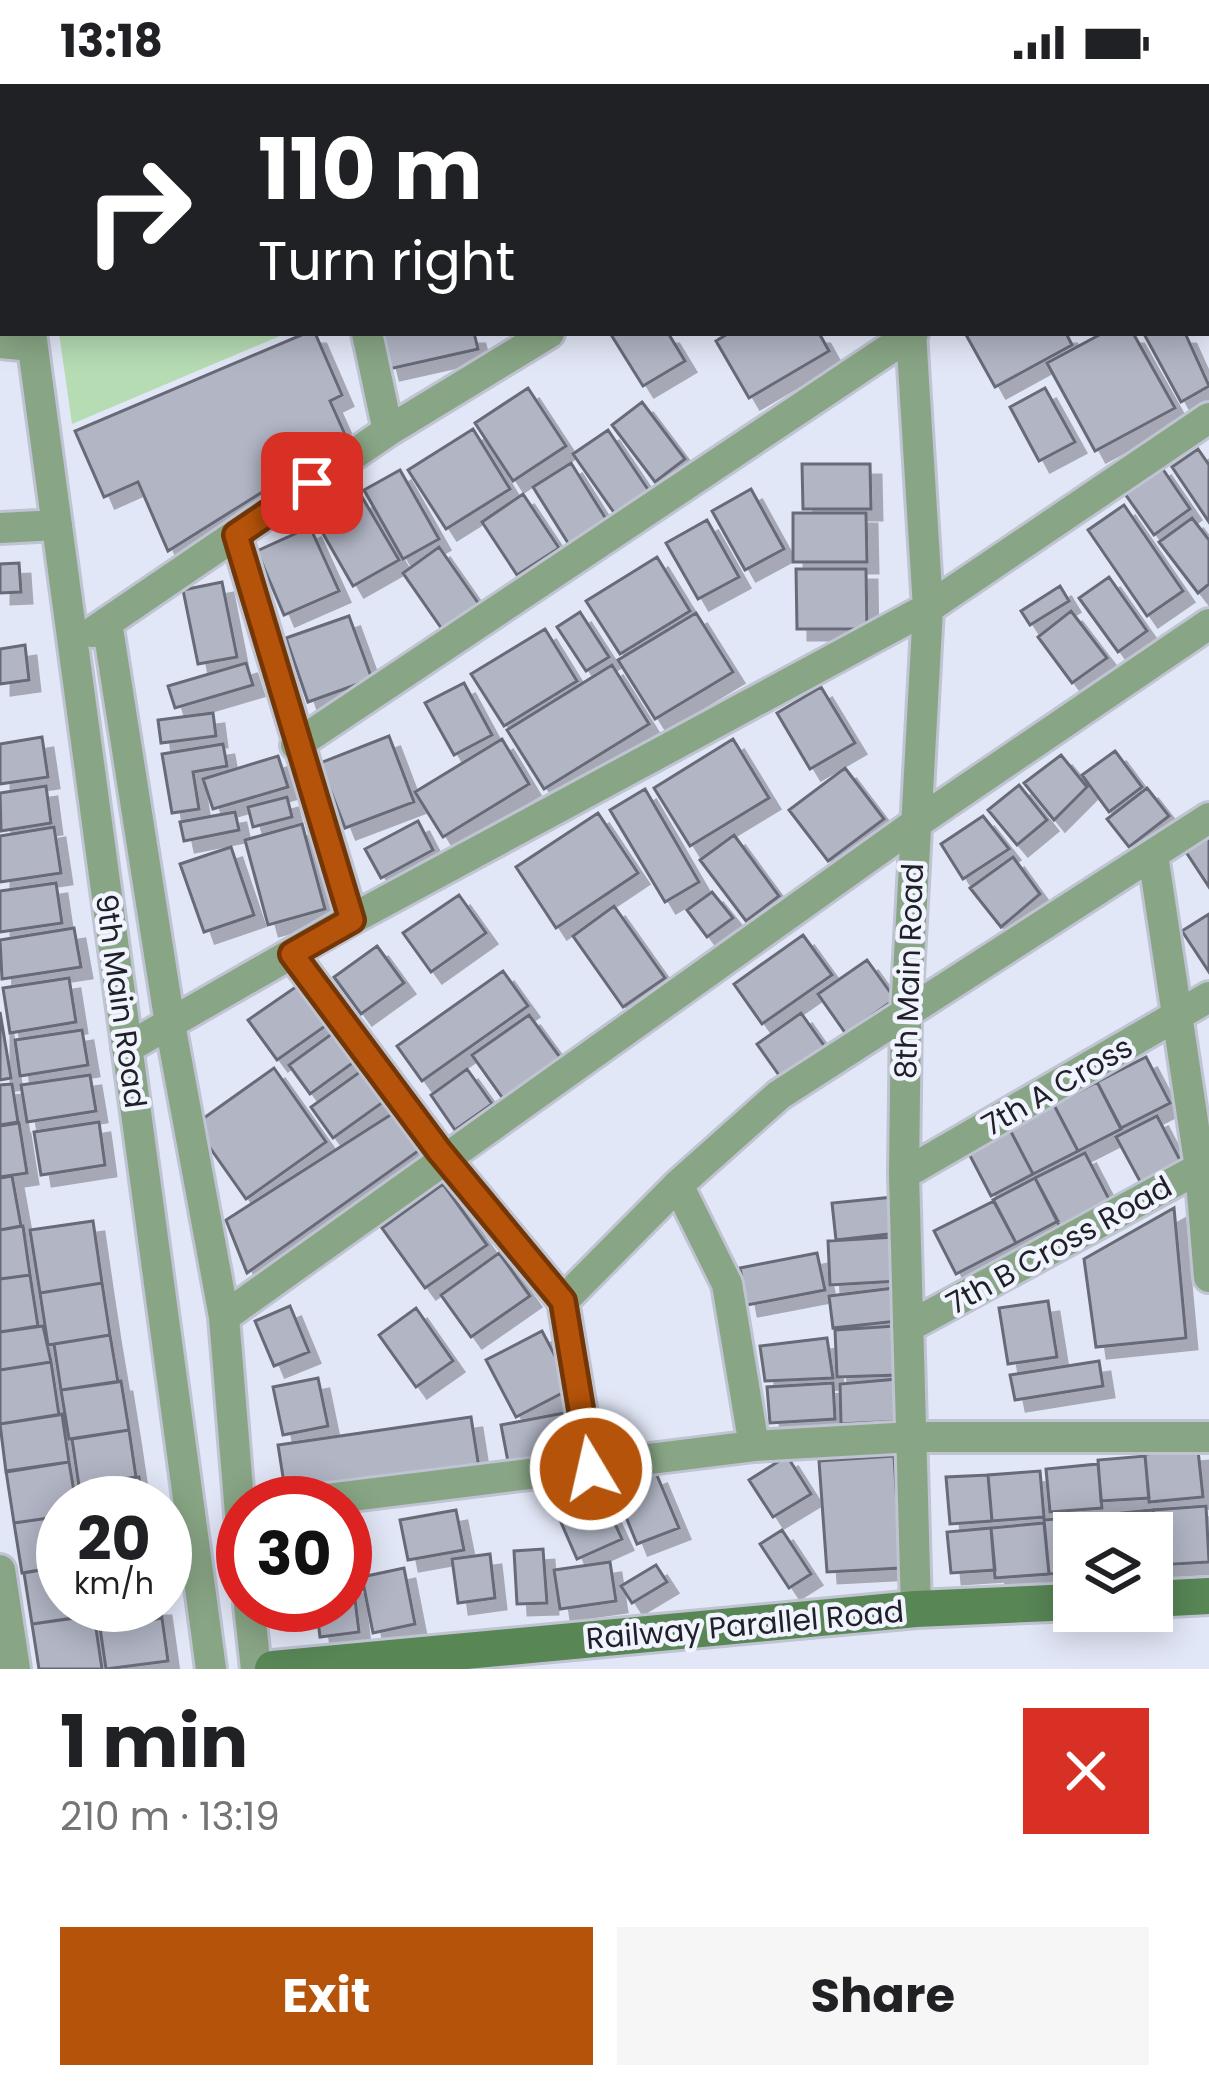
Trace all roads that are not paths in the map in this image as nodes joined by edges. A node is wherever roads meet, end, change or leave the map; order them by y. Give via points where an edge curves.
1 (368, 336) edge
2 (545, 336) edge
3 (908, 336) edge
4 (912, 336) edge
5 (31, 339) edge
6 (0, 343) edge
7 (1209, 418) edge
8 (388, 431) junction
9 (56, 525) junction
10 (0, 529) edge
11 (236, 535) junction
12 (928, 608) junction
13 (107, 622) junction
14 (1209, 624) edge
15 (73, 645) junction
16 (296, 746) junction
17 (1209, 818) edge
18 (915, 824) junction
19 (1154, 855) junction
20 (352, 920) junction
21 (292, 954) junction
22 (1209, 997) edge
23 (906, 1012) junction
24 (1179, 1016) junction
25 (170, 1024) junction
26 (127, 1048) junction
27 (446, 1158) junction
28 (1205, 1165) edge
29 (904, 1174) junction
30 (678, 1185) junction
31 (1209, 1277) edge
32 (563, 1301) junction
33 (224, 1317) junction
34 (908, 1327) junction
35 (913, 1437) junction
36 (1209, 1437) edge
37 (754, 1446) junction
38 (591, 1469) junction
39 (238, 1476) edge
40 (372, 1494) edge
41 (0, 1570) edge
42 (1209, 1596) edge
43 (1173, 1598) edge
44 (1053, 1603) edge
45 (916, 1609) junction
46 (252, 1632) edge
47 (494, 1658) edge
48 (15, 1669) edge
49 (211, 1669) edge
50 (256, 1669) edge
51 (273, 1669) edge

1 - 8 street
2 - 8 street
3 - 16 street
4 - 12 street, 8th Main Road
5 - 6 street
5 - 9 street, 9th Main Road
7 - 12 street
8 - 11 street
9 - 10 street
9 - 15 street, 9th Main Road
11 - 13 street
11 - 16 street
12 - 18 street, 8th Main Road
12 - 20 street
13 - 15 street
13 - 25 street
14 - 18 street
15 - 26 street, 9th Main Road
16 - 20 street
17 - 19 street
18 - 23 street, 8th Main Road
18 - 27 street
19 - 23 street
19 - 24 street
20 - 21 street
21 - 25 street
21 - 27 street
22 - 24 street, 7th A Cross
23 - 29 street, 8th Main Road
23 - 30 street via 779,1095
24 - 28 street
24 - 29 street, 7th A Cross
25 - 26 street
25 - 33 street
26 - 49 street, 9th Main Road
27 - 32 street
27 - 33 street
28 - 31 street
28 - 34 street, 7th B Cross Road
29 - 34 street, 8th Main Road
30 - 32 street
30 - 37 street via 728,1284
32 - 38 street
33 - 39 street
34 - 35 street, 8th Main Road
35 - 36 street
35 - 37 street
35 - 45 street, 8th Main Road
37 - 38 street
38 - 40 street
41 - 48 street
42 - 43 street
44 - 45 street, Railway Parallel Road
45 - 47 street, Railway Parallel Road
46 - 50 street
47 - 51 street, Railway Parallel Road

